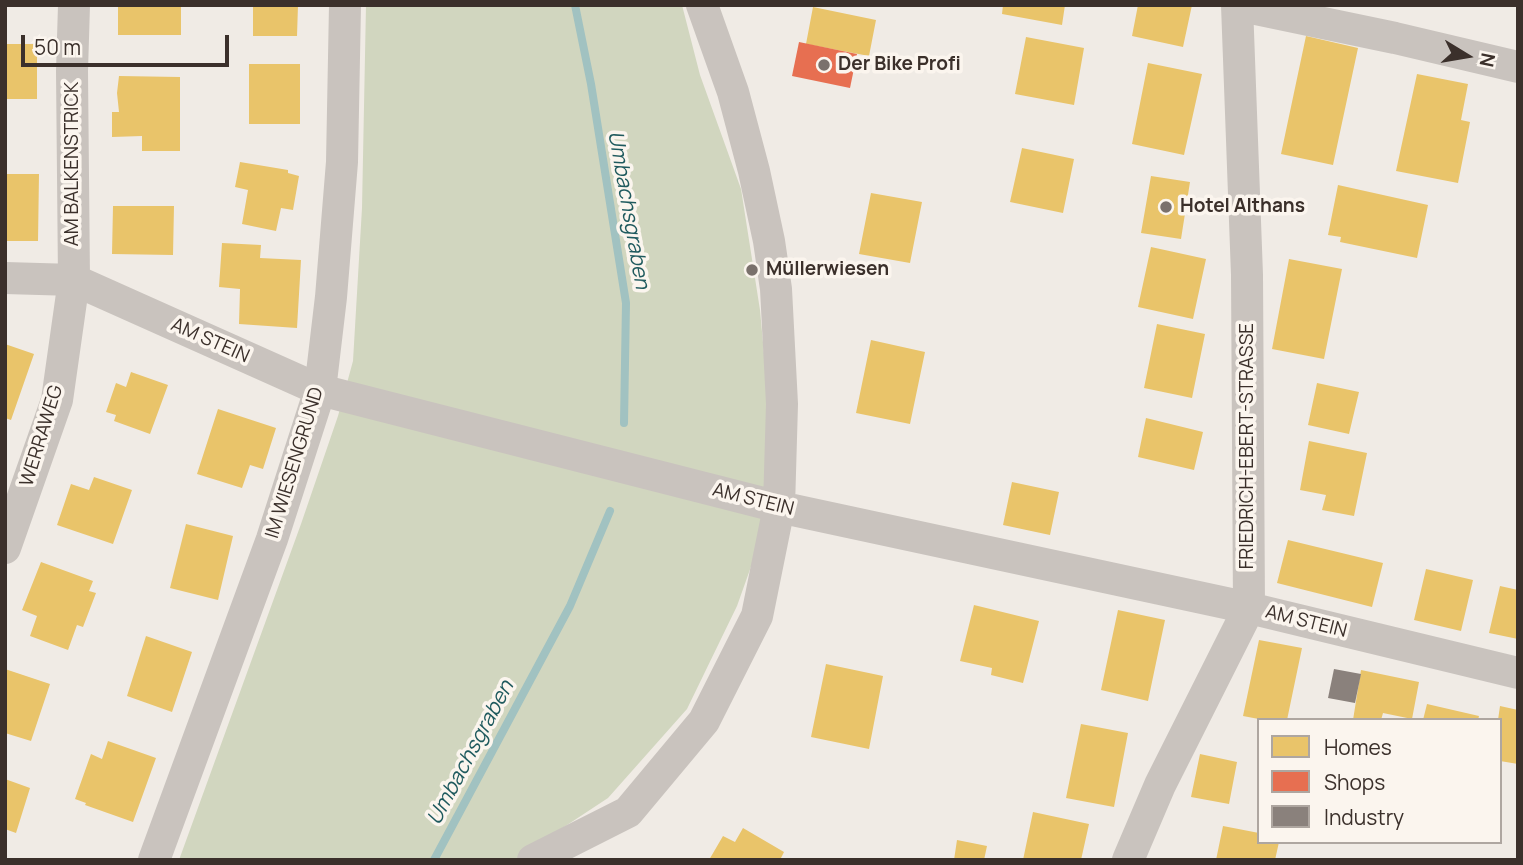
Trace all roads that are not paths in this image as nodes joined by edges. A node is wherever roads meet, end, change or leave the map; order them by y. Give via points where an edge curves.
1 (74, 5) edge
2 (345, 5) edge
3 (702, 5) edge
4 (1237, 5) edge
5 (1518, 67) edge
6 (5, 278) edge
7 (74, 280) junction
8 (320, 390) junction
9 (779, 507) junction
10 (5, 548) edge
11 (1249, 608) junction
12 (1518, 673) edge
13 (154, 860) edge
14 (533, 860) edge
15 (1128, 860) edge

1 - 7 street, AM BALKENSTRICK
2 - 8 street, IM WIESENGRUND via 342,162
3 - 9 street via 733,92 769,241 782,404
4 - 5 street
4 - 11 street, FRIEDRICH-EBERT-STRASSE via 1247,275
6 - 7 street, AM STEIN
7 - 8 street, AM STEIN
7 - 10 street, WERRAWEG via 57,400
8 - 9 street, AM STEIN
8 - 13 street, IM WIESENGRUND via 272,539
9 - 11 street, AM STEIN
9 - 14 street via 757,616 704,721 628,812
11 - 12 street, AM STEIN
11 - 15 street, FRIEDRICH-EBERT-STRASSE via 1160,785

